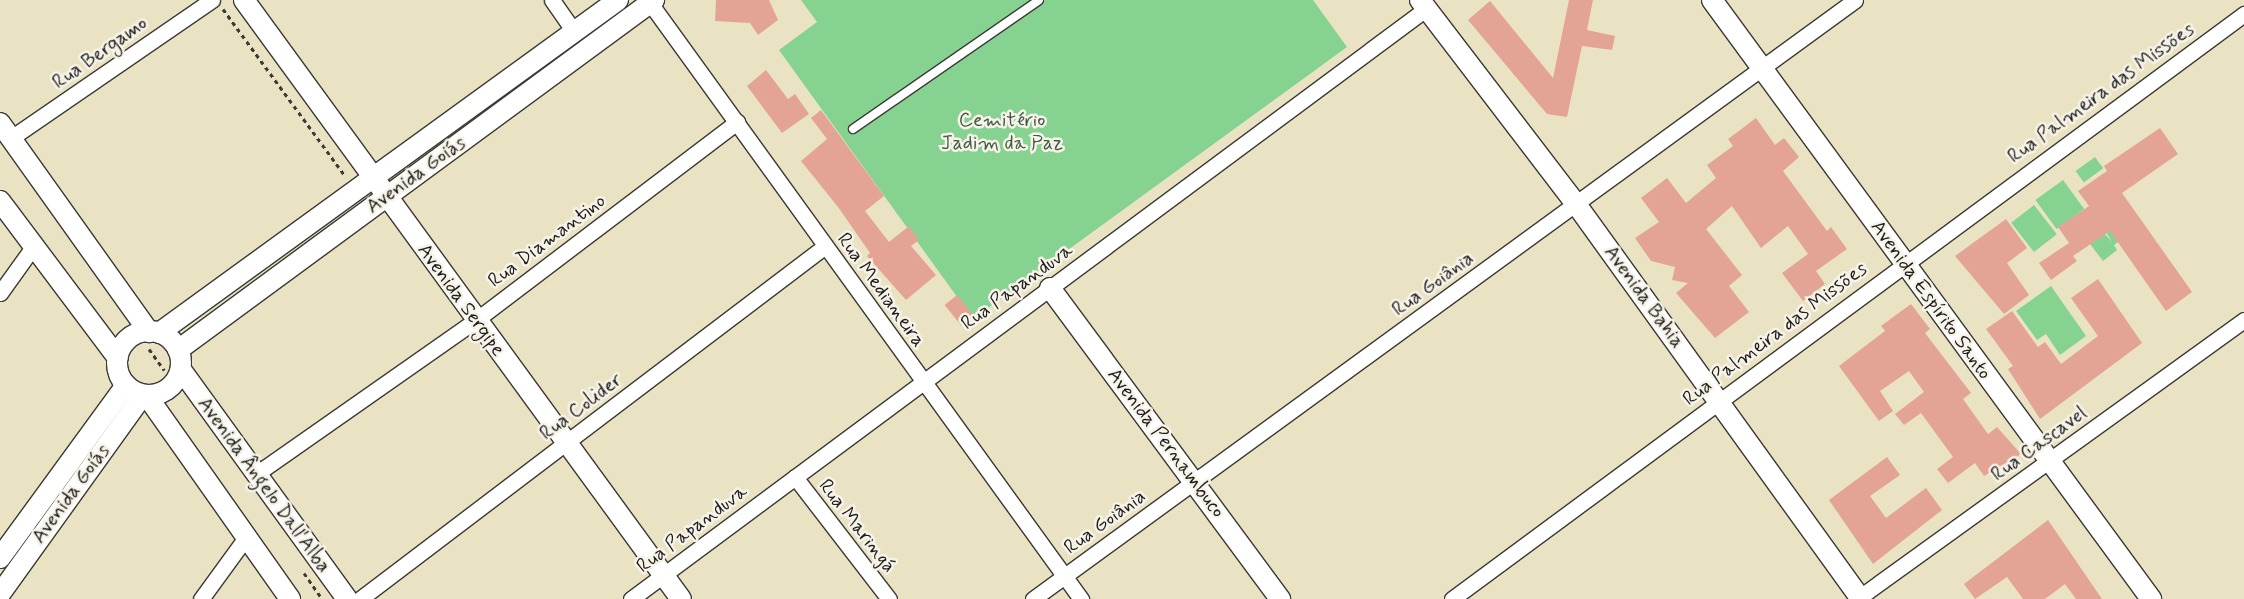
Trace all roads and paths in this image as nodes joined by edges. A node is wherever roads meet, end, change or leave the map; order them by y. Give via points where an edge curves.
1 (212, 0) edge
2 (217, 0) edge
3 (244, 0) edge
4 (552, 0) edge
5 (618, 0) edge
6 (1039, 0) edge
7 (1712, 0) edge
8 (1855, 0) edge
9 (652, 2) edge
10 (1424, 4) edge
11 (2244, 14) edge
12 (574, 32) junction
13 (1763, 67) junction
14 (737, 122) junction
15 (853, 130) dead end
16 (6, 131) edge
17 (373, 178) junction
18 (356, 190) junction
19 (386, 197) junction
20 (0, 201) edge
21 (1576, 204) junction
22 (825, 246) junction
23 (33, 247) junction
24 (1902, 262) junction
25 (1050, 288) junction
26 (0, 293) edge
27 (476, 320) junction
28 (2244, 320) edge
29 (154, 332) junction
30 (178, 350) junction
31 (118, 358) junction
32 (182, 371) junction
33 (921, 379) junction
34 (139, 392) junction
35 (1718, 401) junction
36 (566, 444) junction
37 (2049, 462) junction
38 (256, 474) junction
39 (795, 478) junction
40 (1196, 481) junction
41 (247, 536) junction
42 (0, 558) edge
43 (664, 575) junction
44 (1065, 576) junction
45 (0, 594) edge
46 (1859, 598) edge
47 (202, 599) edge
48 (290, 599) edge
49 (347, 599) edge
50 (360, 599) edge
51 (631, 599) edge
52 (681, 599) edge
53 (889, 599) edge
54 (1033, 599) edge
55 (1081, 599) edge
56 (1280, 599) edge
57 (1452, 599) edge
58 (2151, 599) edge

1 - 16 street, Rua Bergamo
2 - 18 path
3 - 17 street, Avenida Sergipe
4 - 12 street
5 - 12 street, Avenida Goiás
6 - 15 lane
7 - 13 street, Avenida Espírito Santo
8 - 13 street, Rua Goiânia
9 - 14 street, Rua Medianeira
9 - 19 street, Avenida Goiás
10 - 21 street, Avenida Bahia
10 - 25 street, Rua Papanduva
11 - 24 street, Rua Palmeira das Missões
12 - 17 street, Avenida Goiás
13 - 21 street, Rua Goiânia
13 - 24 street, Avenida Espírito Santo
14 - 22 street, Rua Medianeira
14 - 27 street, Rua Diamantino
16 - 29 street
17 - 18 street, Avenida Goiás
17 - 19 street, Avenida Sergipe
18 - 29 street, Avenida Goiás
19 - 27 street, Avenida Sergipe
19 - 30 street, Avenida Goiás
20 - 23 street
21 - 35 street, Avenida Bahia
21 - 40 street, Rua Goiânia
22 - 33 street, Rua Medianeira
22 - 36 street, Rua Colider
23 - 26 street
23 - 31 street
24 - 35 street, Rua Palmeira das Missões
24 - 37 street, Avenida Espírito Santo
25 - 33 street, Rua Papanduva
25 - 40 street, Avenida Pernambuco
27 - 36 street, Avenida Sergipe
27 - 38 street, Rua Diamantino
28 - 37 street, Rua Cascavel
29 - 30 street
29 - 31 street via 131,338
30 - 32 street
31 - 34 street
32 - 34 street via 167,389
32 - 38 street, Avenida Ângelo Dall'Alba
33 - 39 street, Rua Papanduva
33 - 44 street, Rua Medianeira
34 - 41 street
34 - 42 street, Avenida Goiás
34 - 45 street, Avenida Goiás
35 - 46 street, Avenida Bahia
35 - 57 street, Rua Palmeira das Missões
36 - 43 street, Avenida Sergipe
36 - 50 street, Rua Colider
37 - 46 street, Rua Cascavel
37 - 58 street, Avenida Espírito Santo
38 - 49 street, Avenida Ângelo Dall'Alba
39 - 43 street, Rua Papanduva
39 - 53 street, Rua Maringá
40 - 44 street, Rua Goiânia
40 - 56 street, Avenida Pernambuco
41 - 47 street
41 - 48 street
43 - 51 street, Rua Papanduva
43 - 52 street, Avenida Sergipe
44 - 54 street, Rua Goiânia
44 - 55 street, Rua Medianeira

